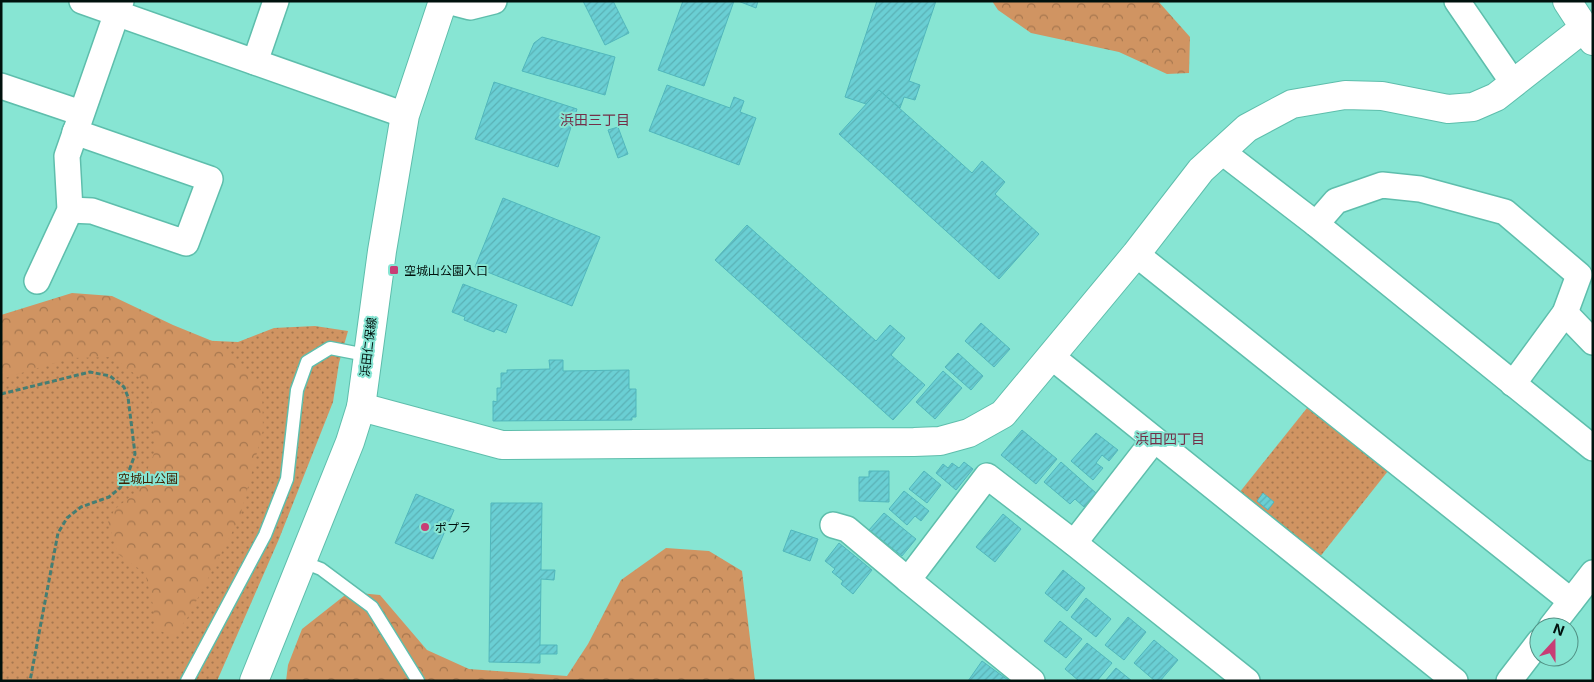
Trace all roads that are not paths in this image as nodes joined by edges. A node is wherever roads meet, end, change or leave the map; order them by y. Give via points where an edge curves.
1 (82, 1) edge
2 (276, 1) edge
3 (445, 1) edge
4 (494, 1) edge
5 (1457, 1) edge
6 (1567, 1) edge
7 (119, 7) edge
8 (1588, 34) edge
9 (255, 62) junction
10 (1514, 84) junction
11 (1, 86) edge
12 (405, 115) junction
13 (78, 123) junction
14 (1221, 151) junction
15 (70, 210) junction
16 (1316, 224) junction
17 (1136, 254) junction
18 (37, 281) dead end
19 (1565, 314) junction
20 (1593, 342) edge
21 (366, 355) junction
22 (1052, 357) junction
23 (1513, 384) junction
24 (361, 407) junction
25 (1154, 440) junction
26 (1593, 448) edge
27 (834, 525) dead end
28 (1074, 542) junction
29 (303, 562) junction
30 (1593, 573) edge
31 (908, 580) junction
32 (1571, 601) junction
33 (1559, 617) edge
34 (1529, 655) edge
35 (187, 681) edge
36 (254, 681) edge
37 (418, 681) edge
38 (1032, 681) edge
39 (1247, 681) edge
40 (1455, 681) edge
41 (1509, 681) edge

1 - 7 street
2 - 9 street
3 - 4 street via 470,7
3 - 12 street, 浜田仁保線
5 - 10 street
6 - 8 street
7 - 9 street
7 - 13 street
8 - 10 street
9 - 12 street
10 - 14 street via 1496,97 1473,107 1448,109 1382,96 1345,95 1292,104 1247,128
11 - 13 street
12 - 21 street, 浜田仁保線
13 - 15 street via 66,156
13 - 15 street via 210,180 186,243 92,211
14 - 16 street
14 - 17 street via 1202,170
15 - 18 street
16 - 19 street via 1336,201 1382,185 1420,189 1505,212 1579,274
16 - 23 street
17 - 22 street
17 - 32 street
19 - 20 street
19 - 23 street
21 - 24 street, 浜田仁保線
21 - 35 lane via 330,348 307,362 297,390 287,479 265,535
22 - 24 street via 1003,414 969,433 940,441 502,446
22 - 25 street
23 - 26 street
24 - 29 street, 浜田仁保線
25 - 28 street
25 - 40 street
27 - 31 street via 847,529
28 - 31 street via 987,476
28 - 39 street
29 - 36 street, 浜田仁保線
29 - 37 lane via 321,568 372,606
30 - 32 street
31 - 38 street
32 - 33 street
34 - 41 street

